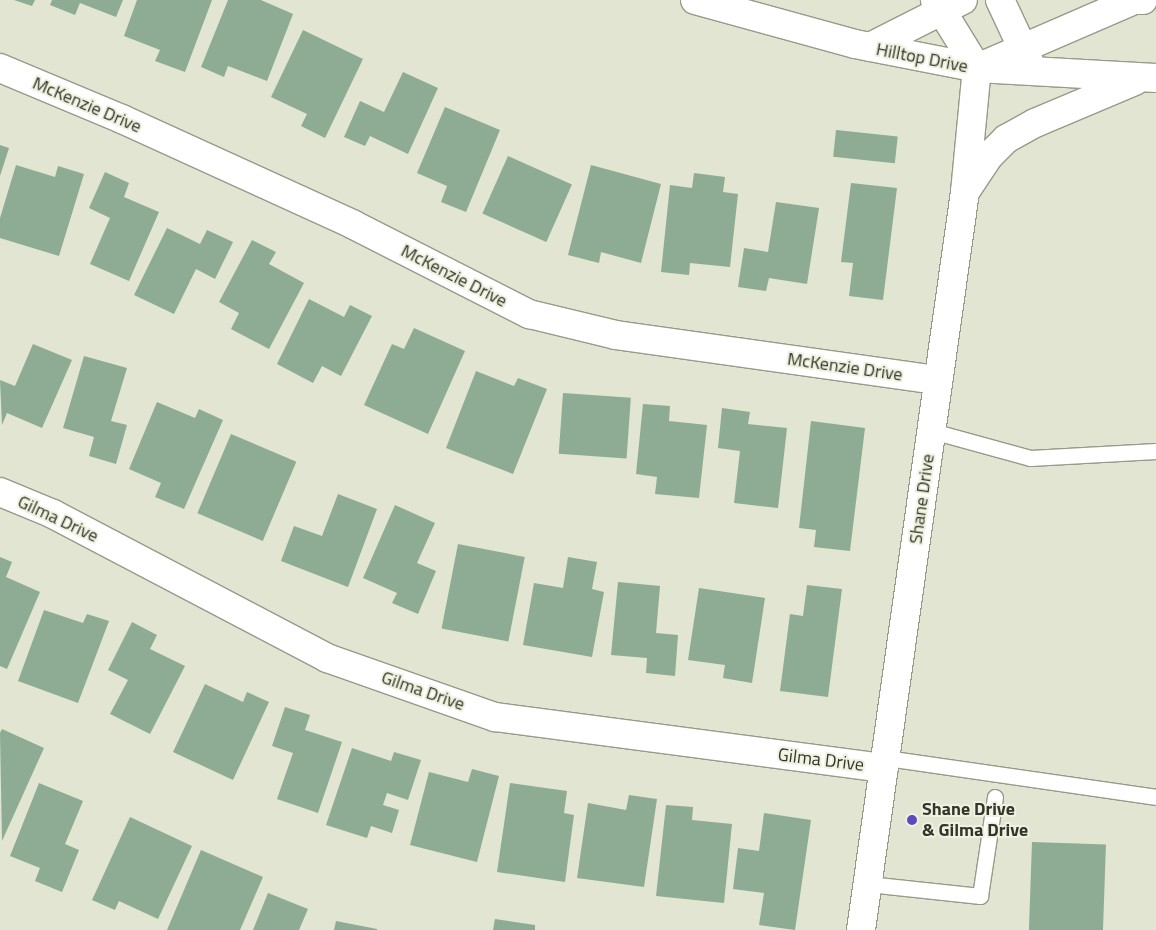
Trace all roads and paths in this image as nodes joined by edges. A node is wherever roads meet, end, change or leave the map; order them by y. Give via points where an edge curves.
1 (695, 0) edge
2 (1000, 0) edge
3 (1132, 0) edge
4 (946, 4) edge
5 (870, 47) junction
6 (1023, 48) junction
7 (0, 68) edge
8 (977, 68) junction
9 (1034, 72) junction
10 (1149, 78) edge
11 (965, 192) junction
12 (938, 380) junction
13 (932, 431) junction
14 (1156, 450) edge
15 (0, 492) edge
16 (885, 763) junction
17 (995, 797) dead end
18 (1156, 797) edge
19 (868, 884) junction
20 (861, 930) edge

1 - 5 street, Hilltop Drive
2 - 6 street
3 - 6 street
4 - 5 street
4 - 8 street
5 - 8 street, Hilltop Drive
6 - 8 street
6 - 9 street
7 - 12 street, McKenzie Drive via 122,119 352,224 529,314 616,335
8 - 9 street, Hilltop Drive
8 - 11 street, Shane Drive
9 - 10 street, Hilltop Drive
10 - 11 street via 1034,123 1006,139
11 - 12 street, Shane Drive
12 - 13 street, Shane Drive
13 - 14 lane via 1030,458
13 - 16 street, Shane Drive
15 - 16 street, Gilma Drive via 53,514 327,658 495,717
16 - 18 lane
16 - 19 street, Shane Drive
17 - 19 lane via 980,896
19 - 20 street, Shane Drive

